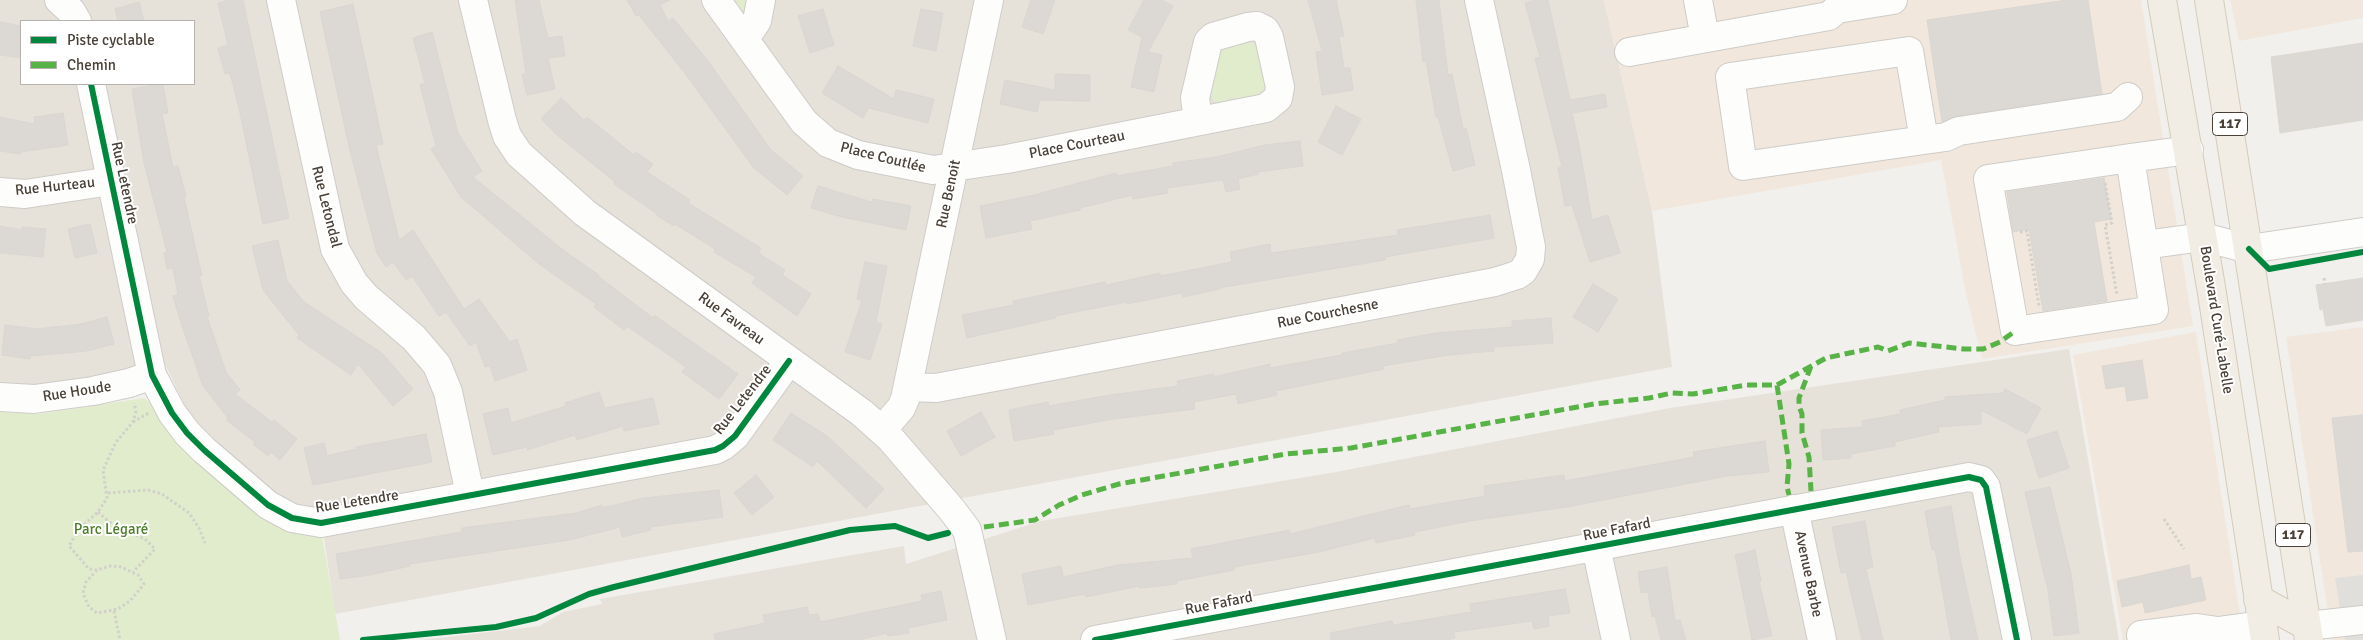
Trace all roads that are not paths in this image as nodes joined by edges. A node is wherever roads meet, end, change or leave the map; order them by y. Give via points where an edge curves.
1 (59, 0) edge
2 (281, 0) edge
3 (473, 0) edge
4 (716, 0) edge
5 (761, 0) edge
6 (989, 0) edge
7 (1479, 0) edge
8 (1698, 0) edge
9 (1893, 0) edge
10 (2162, 0) edge
11 (2209, 0) edge
12 (1836, 4) edge
13 (1799, 10) edge
14 (76, 20) edge
15 (744, 36) junction
16 (1705, 38) junction
17 (1629, 52) dead end
18 (91, 85) edge
19 (2128, 97) dead end
20 (1198, 120) dead end
21 (1924, 140) junction
22 (2189, 150) junction
23 (2130, 158) junction
24 (955, 166) junction
25 (111, 181) junction
26 (0, 192) edge
27 (2363, 232) edge
28 (2203, 237) junction
29 (2144, 245) junction
30 (2249, 249) junction
31 (789, 361) junction
32 (141, 379) junction
33 (908, 387) junction
34 (0, 397) edge
35 (882, 430) junction
36 (470, 494) junction
37 (1794, 509) junction
38 (1596, 546) junction
39 (2363, 620) edge
40 (2262, 621) edge
41 (2308, 633) edge
42 (2219, 635) edge
43 (992, 640) edge
44 (1095, 640) edge
45 (1616, 640) edge
46 (1822, 640) edge
47 (2017, 640) edge
48 (2142, 640) edge

1 - 14 street
2 - 36 street, Rue Letondal via 335,249 366,297 414,338 437,365 448,392
3 - 31 street, Rue Favreau via 502,120 519,154 585,213
4 - 15 street, Place Coutlée
5 - 15 street via 754,26
6 - 24 street, Rue Benoit
7 - 33 street, Rue Courchesne via 1529,237 1530,259 1523,271 1486,284 936,388
8 - 16 street
9 - 12 street
10 - 22 main road, Boulevard Curé-Labelle
11 - 30 main road, 117
12 - 13 street via 1829,16
13 - 16 street
15 - 24 street, Place Coutlée via 791,106 812,130 828,142 858,155 926,169
16 - 17 street
18 - 25 street, Rue Letendre
19 - 21 street via 2117,107 1959,131 1946,138
20 - 24 street, Place Courteau via 1007,159
21 - 21 street via 1909,50 1730,77 1743,166
22 - 23 street
22 - 28 main road, Boulevard Curé-Labelle
23 - 29 street
23 - 29 street via 1988,179 2016,332 2154,310
24 - 33 street, Rue Benoit
25 - 26 street, Rue Hurteau via 25,194
25 - 32 street, Rue Letendre
27 - 30 street
28 - 29 street
28 - 30 street
28 - 40 main road, Boulevard Curé-Labelle
30 - 41 main road, 117
31 - 35 street, Rue Favreau
31 - 36 street, Rue Letendre via 735,436 716,450
32 - 34 street, Rue Houde via 93,392 34,399
32 - 36 street, Rue Letendre via 204,450 268,505 292,518 321,523
33 - 35 street via 904,403
35 - 43 street, Rue Favreau via 967,530
37 - 38 street, Rue Fafard
37 - 46 street, Avenue Barbe
37 - 47 street, Rue Fafard via 1969,477 1981,480 1989,498
38 - 44 street, Rue Fafard
38 - 45 street
39 - 41 street
40 - 41 main road
40 - 42 street
42 - 48 street via 2197,628 2141,635

